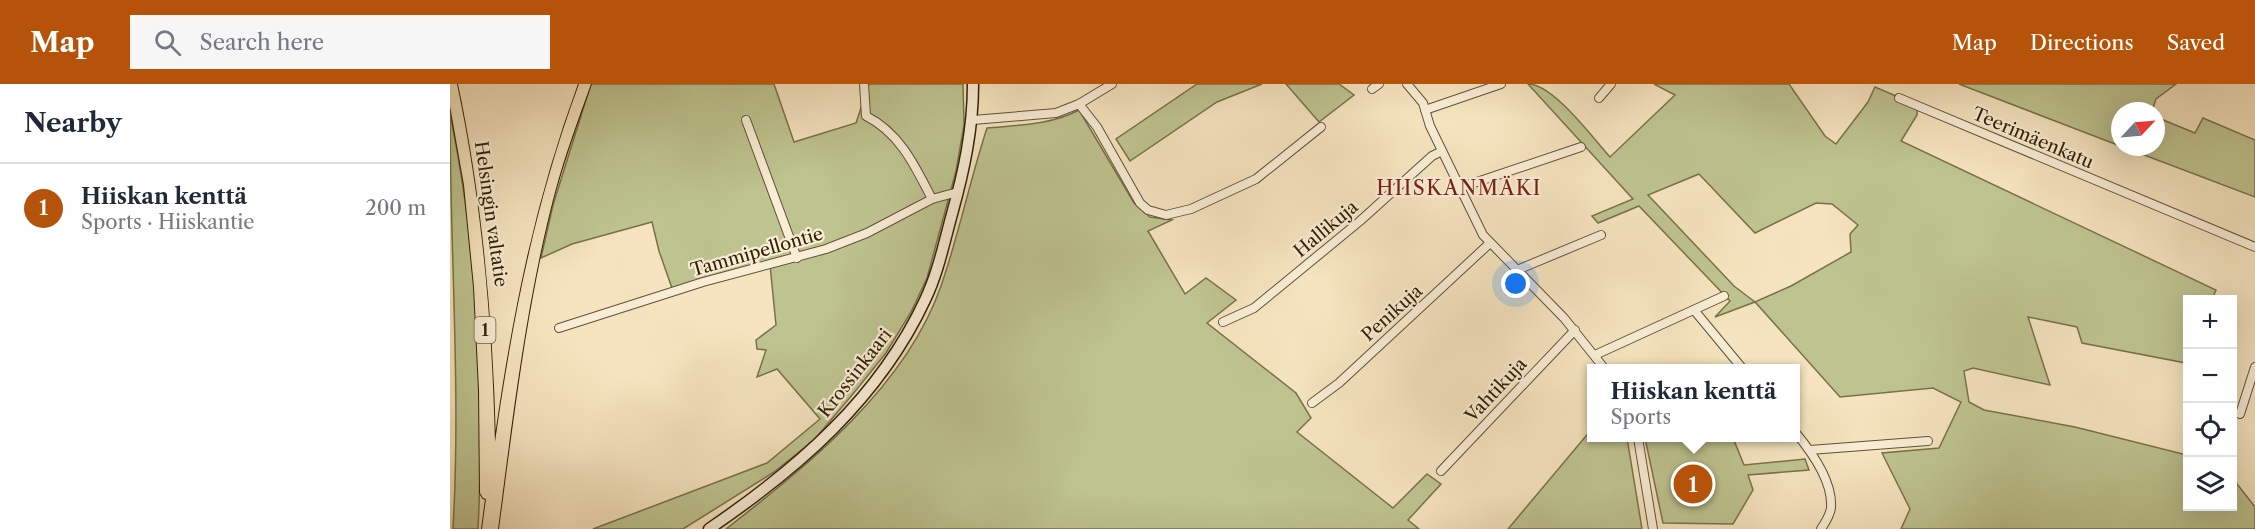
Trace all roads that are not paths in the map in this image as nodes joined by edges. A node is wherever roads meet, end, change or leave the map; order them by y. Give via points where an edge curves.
1 (451, 84) edge
2 (585, 84) edge
3 (864, 84) edge
4 (973, 84) edge
5 (1112, 84) edge
6 (1379, 84) edge
7 (1407, 84) edge
8 (1501, 84) edge
9 (1611, 84) edge
10 (1372, 89) dead end
11 (1599, 98) dead end
12 (1899, 98) dead end
13 (1079, 104) junction
14 (1425, 110) junction
15 (746, 120) dead end
16 (973, 120) junction
17 (1321, 127) dead end
18 (1581, 147) dead end
19 (1442, 151) junction
20 (1459, 188) junction
21 (958, 192) junction
22 (932, 199) junction
23 (1601, 235) dead end
24 (1490, 243) junction
25 (2255, 247) edge
26 (797, 258) junction
27 (1517, 270) junction
28 (1724, 296) dead end
29 (1694, 310) junction
30 (1223, 322) dead end
31 (559, 328) dead end
32 (1575, 330) junction
33 (1595, 355) junction
34 (1601, 364) edge
35 (1738, 364) edge
36 (2255, 367) edge
37 (2252, 392) edge
38 (1312, 403) dead end
39 (2240, 414) dead end
40 (1800, 438) edge
41 (1928, 441) dead end
42 (1639, 442) edge
43 (1810, 450) junction
44 (1441, 471) dead end
45 (489, 529) edge
46 (710, 529) edge
47 (1653, 529) edge
48 (1821, 529) edge

1 - 45 highway, Helsingin valtatie / 1 via 470,181 484,294
2 - 45 highway via 553,180 532,265
3 - 22 street via 866,116 880,121 905,149
4 - 16 street, Krossinkaari
5 - 13 street
6 - 10 street
7 - 14 street via 1420,97
8 - 14 street
9 - 11 street
12 - 25 street, Teerimäenkatu
13 - 16 street via 1046,116
13 - 17 street via 1097,127 1140,203 1148,210 1166,215 1183,212 1250,183
14 - 19 street
15 - 26 street
16 - 21 street, Krossinkaari
18 - 20 street
19 - 20 street
19 - 30 street, Hallikuja via 1254,308
20 - 24 street
21 - 22 street, Tammipellontie
21 - 46 street, Krossinkaari via 925,300 882,371 810,450
22 - 26 street, Tammipellontie via 867,233
23 - 27 street
24 - 27 street
24 - 38 street, Penikuja via 1339,383
26 - 31 street, Tammipellontie via 703,282
27 - 32 street
28 - 29 street
29 - 33 street
29 - 35 street
32 - 33 street
32 - 44 street, Vahtikuja
33 - 34 street
36 - 37 street
37 - 39 street
40 - 43 street
41 - 43 street
42 - 47 street
43 - 48 street via 1831,503

